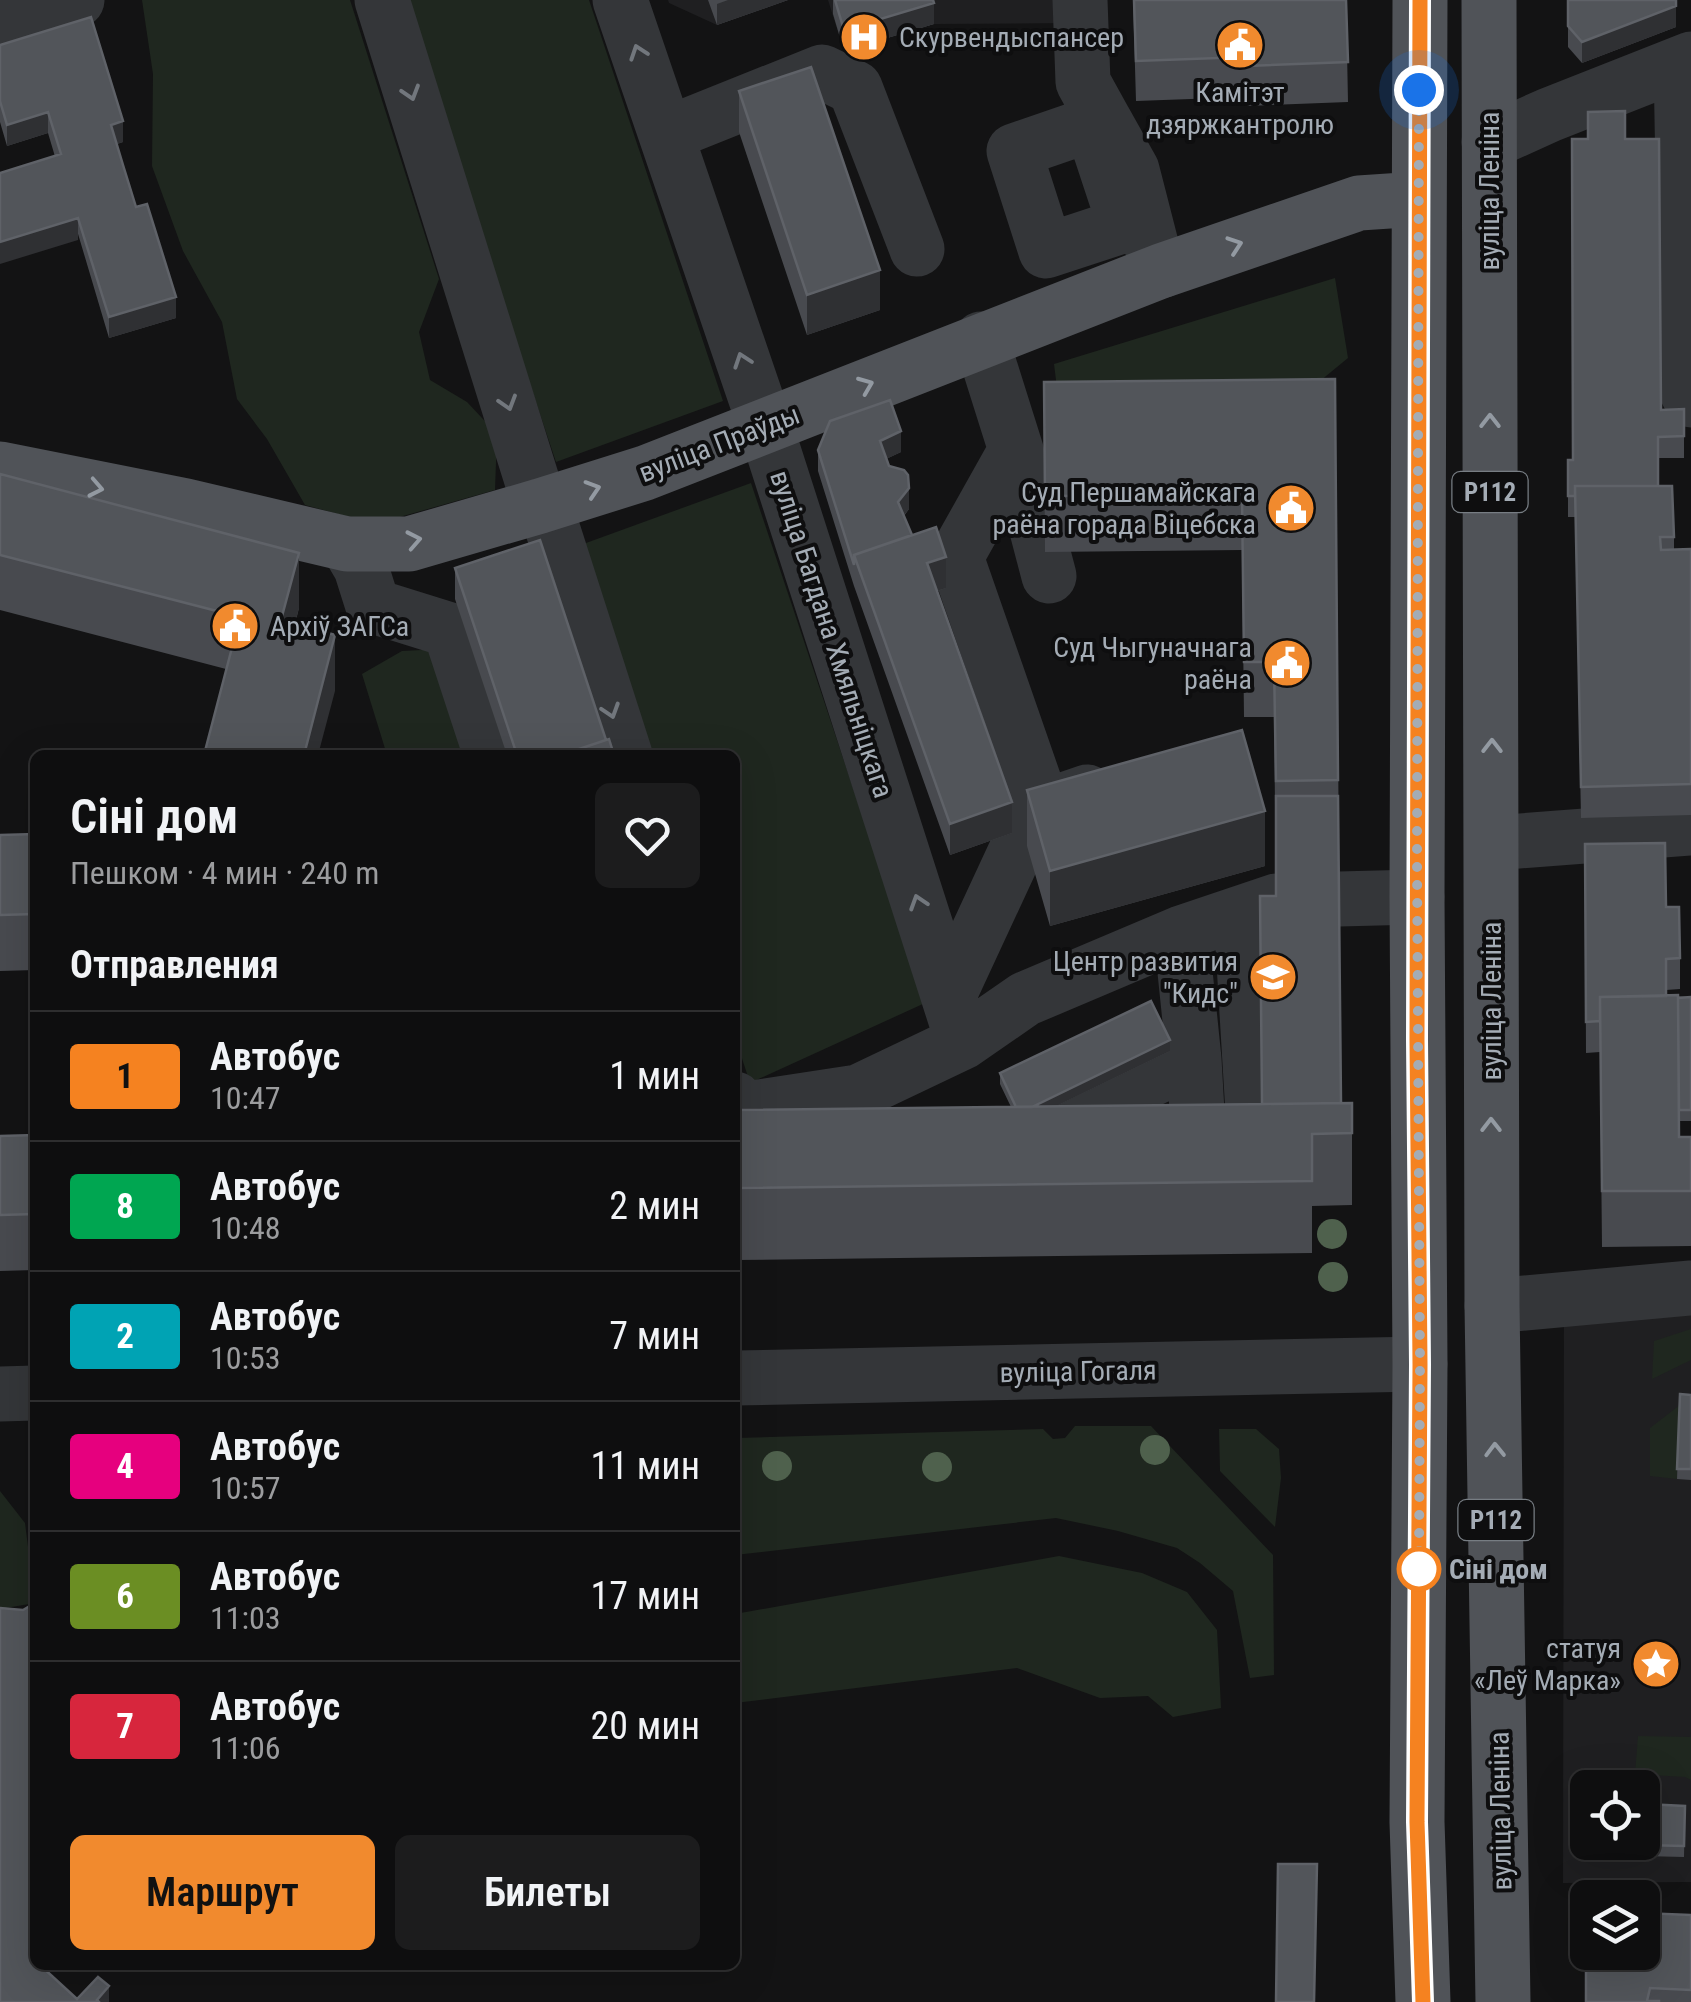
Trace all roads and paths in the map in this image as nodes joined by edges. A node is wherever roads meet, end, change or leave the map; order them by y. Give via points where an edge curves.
1 (77, 0) edge
2 (382, 0) edge
3 (620, 0) edge
4 (1080, 0) edge
5 (1420, 0) edge
6 (1490, 0) edge
7 (0, 26) edge
8 (1686, 61) edge
9 (666, 134) junction
10 (1489, 142) junction
11 (1419, 199) junction
12 (916, 248) dead end
13 (1161, 271) junction
14 (981, 340) junction
15 (1690, 394) edge
16 (765, 425) junction
17 (1016, 450) junction
18 (0, 470) edge
19 (540, 506) junction
20 (347, 544) junction
21 (1049, 576) dead end
22 (490, 750) edge
23 (623, 750) edge
24 (1129, 778) edge
25 (1043, 807) junction
26 (1691, 828) edge
27 (1493, 843) junction
28 (1417, 897) junction
29 (1339, 899) edge
30 (1181, 933) junction
31 (956, 1018) junction
32 (1194, 1059) junction
33 (740, 1105) edge
34 (1199, 1147) junction
35 (1691, 1288) edge
36 (1492, 1306) junction
37 (1420, 1364) junction
38 (740, 1378) edge
39 (30, 1393) edge
40 (0, 1394) edge
41 (1423, 2002) edge
42 (1503, 2002) edge

1 - 7 street
2 -> 19 street
9 -> 3 street, вуліца Багдана Хмяльніцкага
4 - 13 street via 1083,82 1098,123 1132,170
5 - 11 main road, Р112
6 - 10 main road, вуліца Леніна / Р112
8 - 10 street
8 - 15 street
9 - 12 street via 822,72 854,88
16 -> 9 street, вуліца Багдана Хмяльніцкага
27 -> 10 main road, вуліца Леніна / Р112
13 -> 11 main road, вуліца Праўды via 1359,202
11 - 28 main road, Р112
13 - 14 main road, вуліца Праўды
16 -> 14 main road, вуліца Праўды
14 - 17 street
19 -> 16 main road, вуліца Праўды
31 -> 16 street, вуліца Багдана Хмяльніцкага
17 - 21 street
17 - 25 street via 956,557
18 -> 20 main road, вуліца Праўды
20 -> 19 main road, вуліца Праўды via 409,544
19 -> 23 street
20 - 22 street via 373,606 450,630
24 - 25 street
25 - 31 street via 1026,829
26 - 27 street
36 -> 27 main road, вуліца Леніна / Р112
28 - 29 street
28 - 37 main road, Р112
30 - 31 street via 1025,998
30 - 32 street
30 - 34 street via 1258,907 1255,1146
31 - 33 street via 858,1092
32 - 34 street
32 - 34 street via 1032,1136
35 - 36 street
42 -> 36 main road, вуліца Леніна / Р112
37 - 38 street, вуліца Гогаля
37 - 41 main road, Р112 via 1417,1822
39 - 40 street

